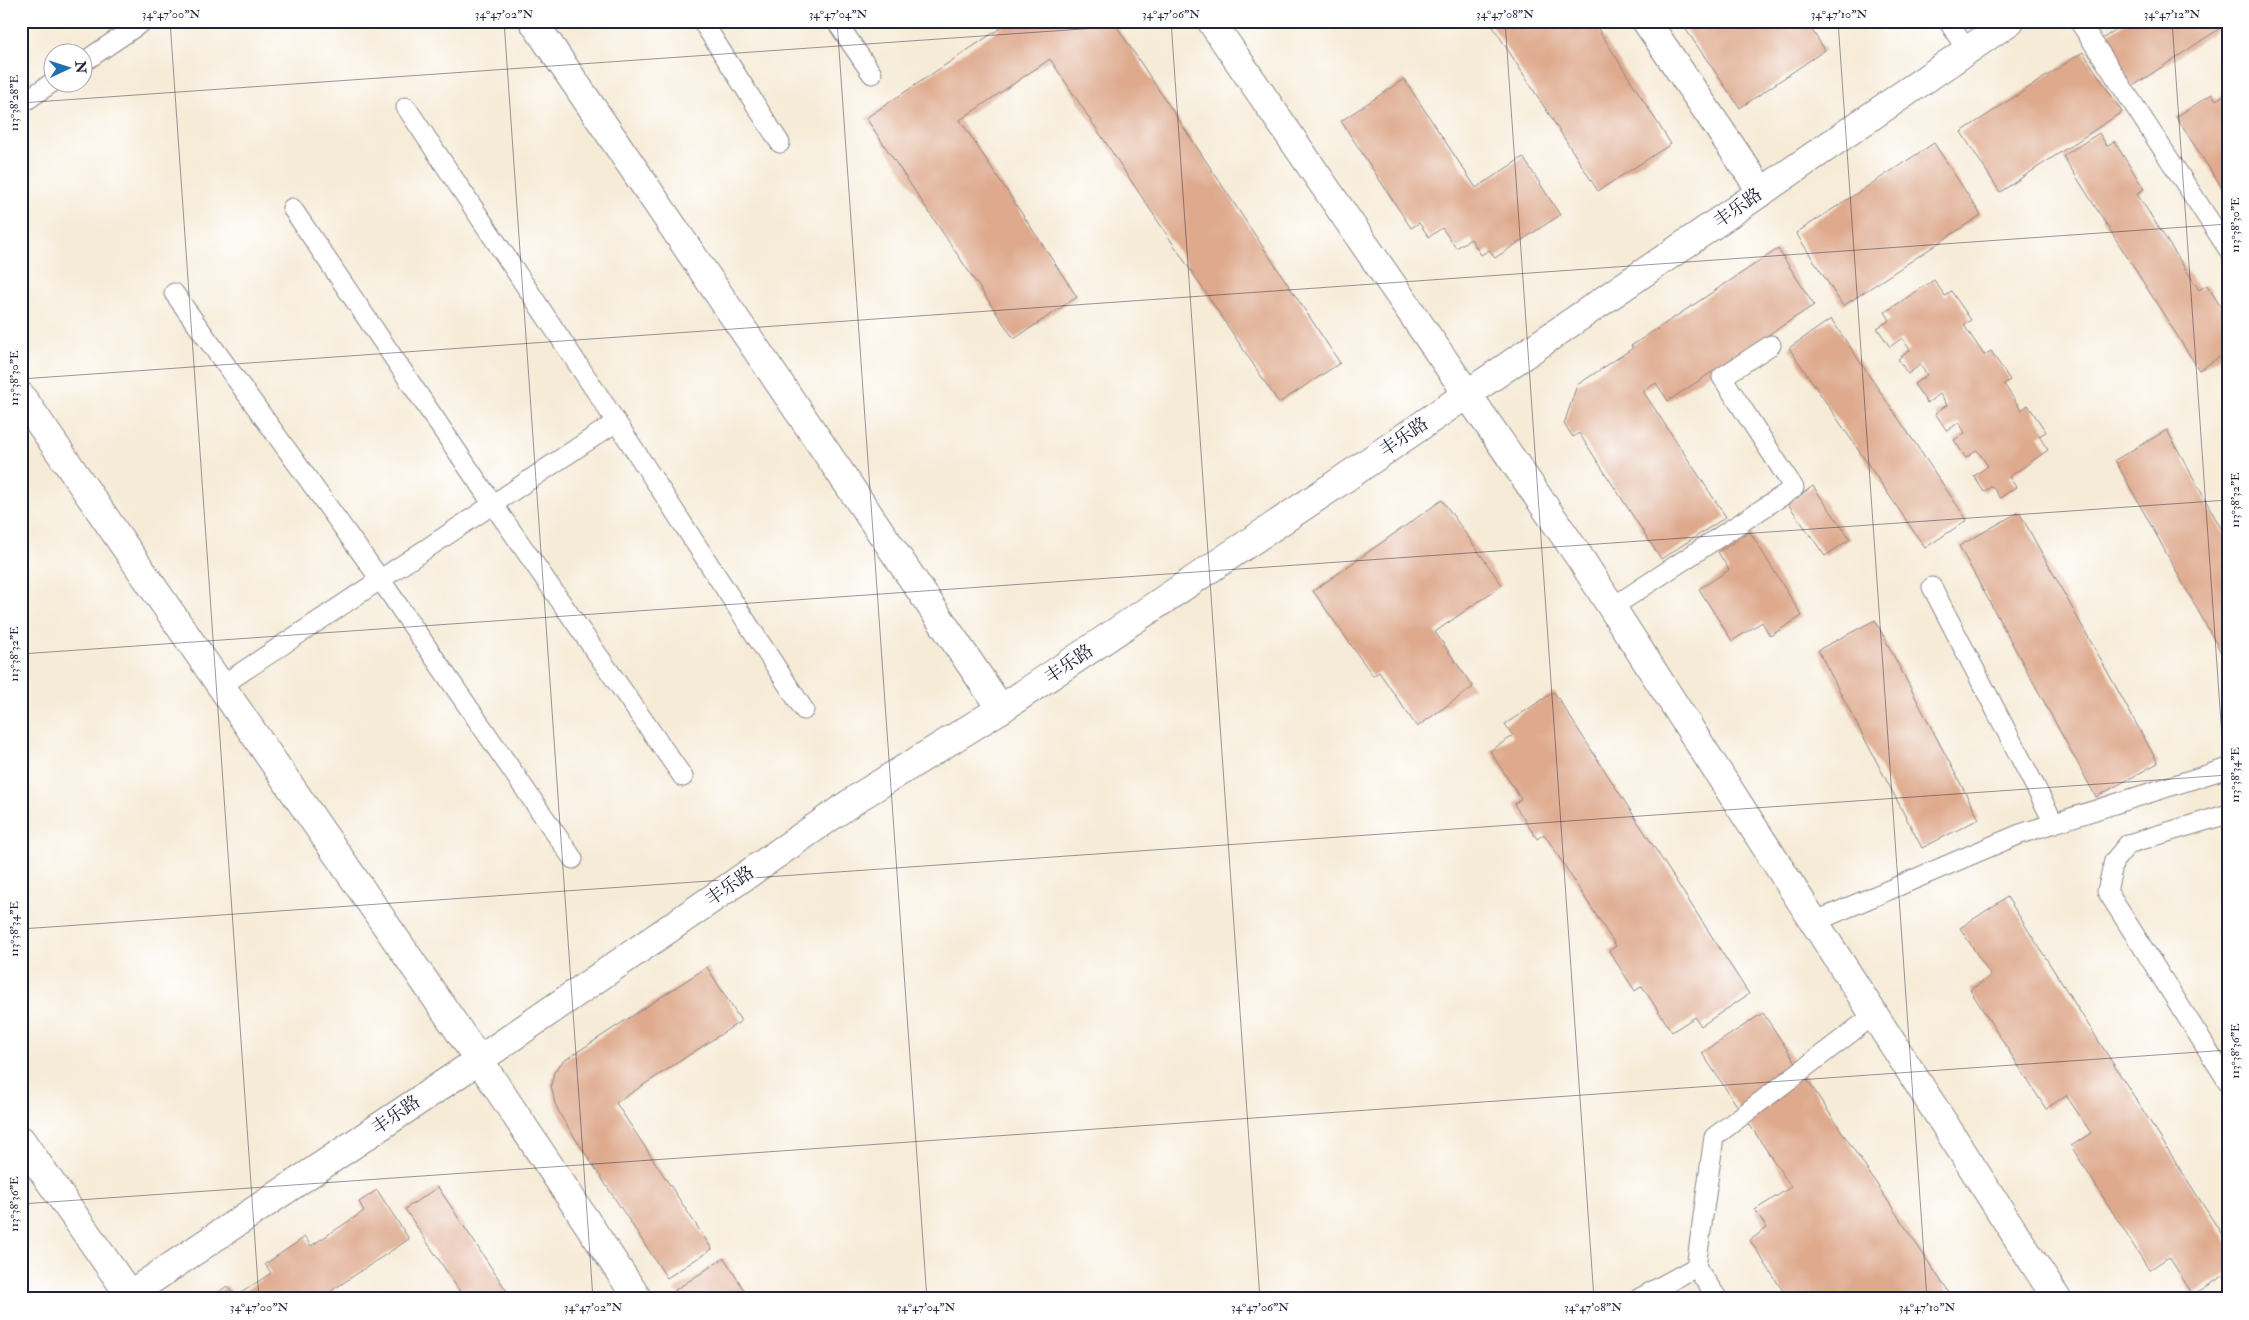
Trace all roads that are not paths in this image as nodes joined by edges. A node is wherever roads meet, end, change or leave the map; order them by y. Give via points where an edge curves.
1 (144, 21) edge
2 (533, 21) edge
3 (702, 21) edge
4 (836, 21) edge
5 (1211, 21) edge
6 (1646, 21) edge
7 (1948, 21) edge
8 (2010, 21) edge
9 (2079, 21) edge
10 (1967, 51) junction
11 (92, 56) edge
12 (872, 74) dead end
13 (42, 90) edge
14 (21, 104) edge
15 (406, 107) dead end
16 (780, 144) dead end
17 (1762, 192) junction
18 (292, 208) dead end
19 (2228, 249) edge
20 (174, 293) dead end
21 (1771, 345) dead end
22 (1467, 394) junction
23 (21, 396) edge
24 (616, 422) junction
25 (492, 504) junction
26 (380, 579) junction
27 (1932, 587) dead end
28 (1611, 608) junction
29 (221, 686) junction
30 (1001, 709) junction
31 (804, 710) dead end
32 (2228, 768) edge
33 (683, 776) dead end
34 (2228, 814) edge
35 (2054, 823) junction
36 (572, 858) dead end
37 (1814, 922) junction
38 (1874, 1015) junction
39 (478, 1060) junction
40 (2228, 1082) edge
41 (21, 1140) edge
42 (1696, 1267) junction
43 (126, 1296) edge
44 (638, 1299) edge
45 (1638, 1299) edge
46 (1718, 1299) edge
47 (2056, 1299) edge

1 - 11 lane
2 - 30 street
3 - 16 lane
4 - 12 lane
5 - 22 street
6 - 17 street
7 - 10 lane
8 - 10 street, 丰乐路
9 - 19 lane
10 - 17 street, 丰乐路
13 - 14 lane
15 - 24 lane
17 - 22 street, 丰乐路
18 - 25 lane
20 - 26 lane
21 - 28 lane via 1722,377 1794,488
22 - 28 street
22 - 30 street, 丰乐路
23 - 29 street
24 - 25 lane
24 - 31 lane
25 - 26 lane
25 - 33 lane
26 - 29 lane
26 - 36 lane
27 - 35 lane
28 - 37 street
29 - 39 street
30 - 39 street, 丰乐路 via 862,795
32 - 35 lane
34 - 40 lane via 2128,844 2114,861 2107,891
35 - 37 lane via 2020,834
37 - 38 street
38 - 42 lane via 1714,1137
38 - 47 street
39 - 43 street, 丰乐路
39 - 44 street
41 - 43 street
42 - 45 lane
42 - 46 lane

